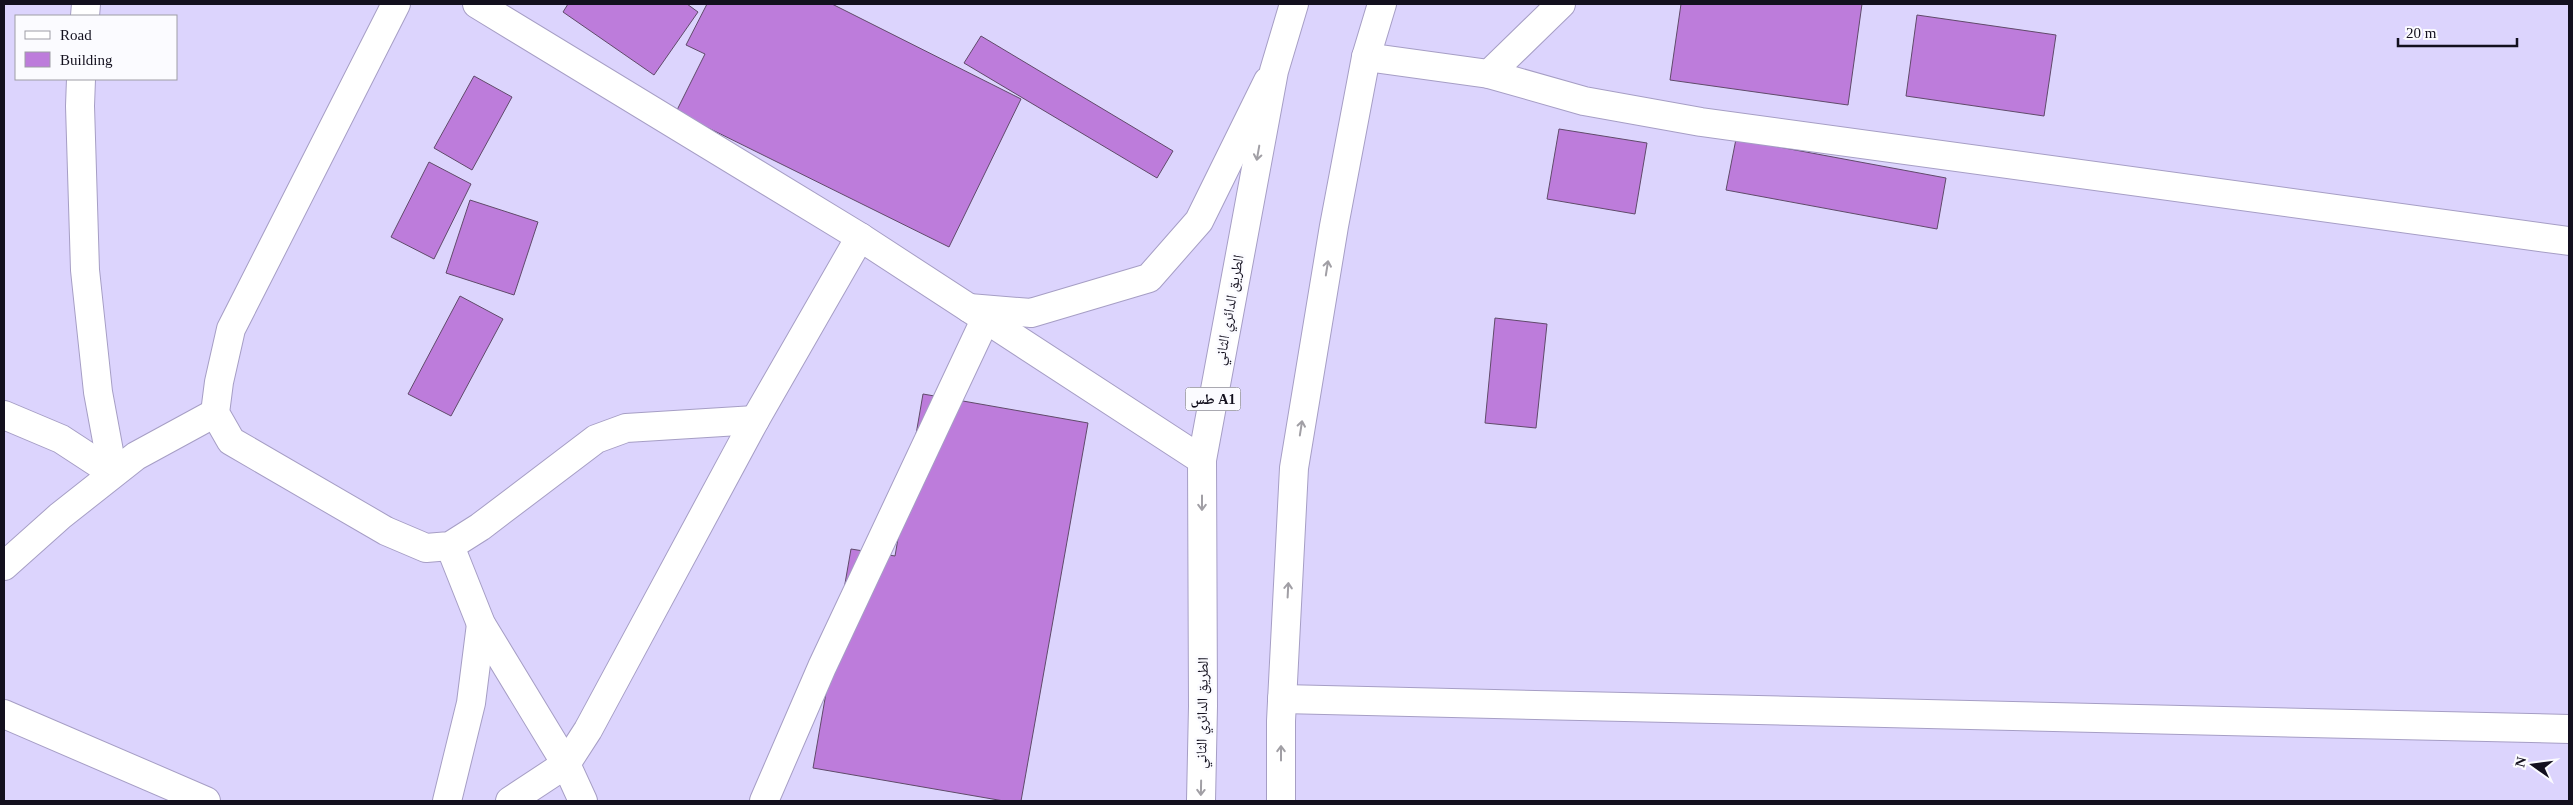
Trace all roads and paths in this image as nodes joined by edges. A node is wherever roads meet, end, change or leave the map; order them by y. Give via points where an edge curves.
1 (396, 4) edge
2 (476, 4) edge
3 (1294, 4) edge
4 (1382, 4) edge
5 (1561, 4) edge
6 (1366, 57) junction
7 (1274, 71) junction
8 (1489, 74) junction
9 (81, 80) edge
10 (860, 237) junction
11 (2569, 241) edge
12 (975, 314) junction
13 (216, 413) junction
14 (4, 415) edge
15 (755, 420) junction
16 (1202, 460) junction
17 (113, 474) junction
18 (450, 546) junction
19 (4, 566) edge
20 (481, 624) junction
21 (1282, 699) junction
22 (4, 714) edge
23 (2569, 729) edge
24 (566, 764) junction
25 (206, 801) edge
26 (446, 801) edge
27 (510, 801) edge
28 (583, 801) edge
29 (764, 801) edge
30 (1201, 801) edge
31 (1281, 801) edge

1 - 13 main road via 231,329
2 - 10 main road
3 - 7 main road, الطريق الدائري الثاني / طس A1
4 - 6 main road
5 - 8 main road
6 - 8 main road
21 -> 6 main road via 1294,468
7 - 12 main road via 1199,221 1149,278 1031,313
7 -> 16 main road, الطريق الدائري الثاني / طس A1
8 - 11 main road via 1584,101 1701,122
9 - 17 main road via 85,270 98,392
10 - 12 main road
10 - 15 main road
12 - 16 main road
12 - 29 main road
13 - 17 main road via 136,456
13 - 18 main road via 231,441 386,531 426,548
14 - 17 main road via 61,439
15 - 18 main road via 626,428 596,439 480,528
15 - 24 main road via 588,730
16 -> 30 main road, الطريق الدائري الثاني / طس A1
17 - 19 main road
18 - 20 main road
20 - 24 main road
20 - 26 main road via 471,703
21 - 23 main road
31 -> 21 main road
22 - 25 main road
24 - 27 main road
24 - 28 main road

